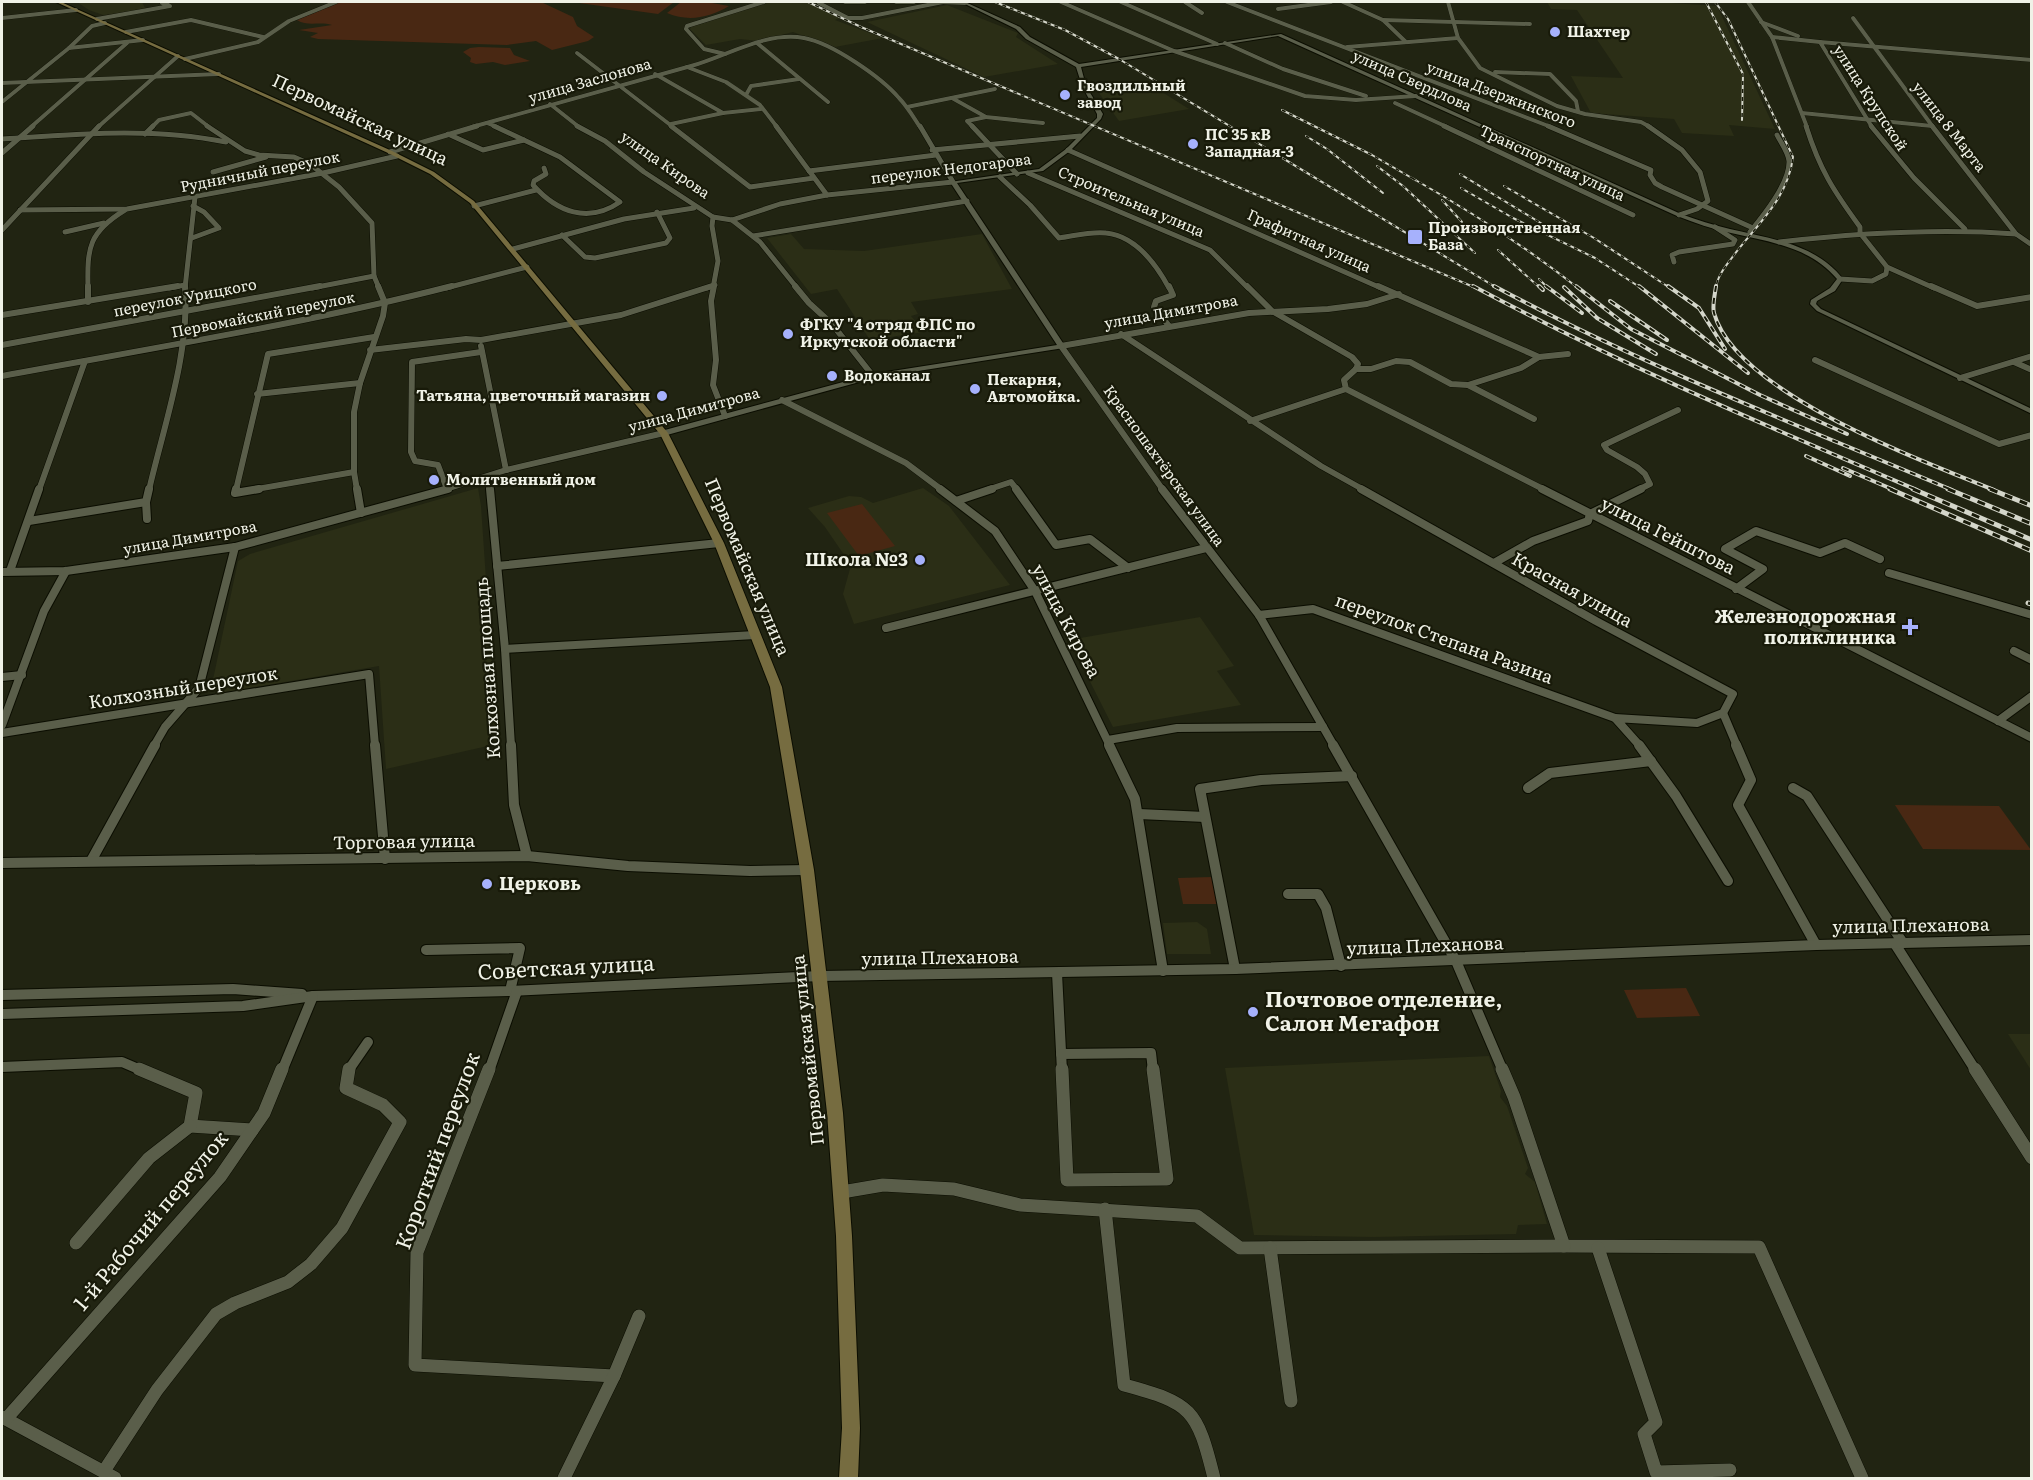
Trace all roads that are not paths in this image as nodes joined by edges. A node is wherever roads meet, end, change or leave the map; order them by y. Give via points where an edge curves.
1 (58, 2) edge
2 (168, 2) edge
3 (336, 2) edge
4 (764, 2) edge
5 (822, 2) edge
6 (845, 2) edge
7 (865, 2) edge
8 (896, 2) edge
9 (944, 2) edge
10 (964, 2) edge
11 (1061, 2) edge
12 (1121, 2) edge
13 (1185, 2) edge
14 (1227, 2) edge
15 (1291, 2) edge
16 (1331, 2) edge
17 (1343, 2) edge
18 (1448, 2) edge
19 (1748, 2) edge
20 (1278, 9) junction
21 (76, 10) junction
22 (1202, 13) dead end
23 (2, 18) edge
24 (1853, 18) dead end
25 (97, 19) junction
26 (1271, 19) junction
27 (1383, 20) junction
28 (1452, 20) junction
29 (1761, 22) junction
30 (105, 23) junction
31 (1530, 24) dead end
32 (126, 32) junction
33 (1303, 32) junction
34 (1279, 35) junction
35 (798, 36) joint
36 (263, 37) junction
37 (1772, 37) junction
38 (1458, 38) junction
39 (1806, 39) junction
40 (143, 40) junction
41 (1406, 42) junction
42 (1820, 42) junction
43 (127, 43) junction
44 (757, 43) junction
45 (1226, 43) junction
46 (1217, 44) junction
47 (1345, 47) junction
48 (1872, 47) junction
49 (69, 48) junction
50 (1174, 51) junction
51 (577, 53) dead end
52 (725, 54) junction
53 (182, 57) junction
54 (2031, 60) edge
55 (687, 66) junction
56 (1078, 66) junction
57 (1493, 72) junction
58 (219, 74) junction
59 (655, 74) junction
60 (153, 76) junction
61 (799, 79) junction
62 (87, 80) junction
63 (2, 83) edge
64 (26, 83) junction
65 (617, 84) junction
66 (995, 89) dead end
67 (746, 95) junction
68 (1416, 96) junction
69 (952, 98) junction
70 (1378, 99) junction
71 (2, 102) edge
72 (828, 102) dead end
73 (550, 104) junction
74 (907, 107) junction
75 (761, 109) junction
76 (1578, 111) junction
77 (1802, 112) junction
78 (723, 113) junction
79 (986, 117) junction
80 (1869, 120) junction
81 (486, 123) junction
82 (1043, 123) dead end
83 (671, 124) junction
84 (1932, 126) junction
85 (145, 134) junction
86 (448, 134) junction
87 (89, 135) junction
88 (1777, 135) dead end
89 (1080, 136) junction
90 (19, 138) junction
91 (2, 139) edge
92 (524, 140) junction
93 (230, 143) junction
94 (987, 145) junction
95 (1068, 150) junction
96 (934, 152) junction
97 (2, 153) edge
98 (393, 154) junction
99 (276, 155) junction
100 (544, 168) dead end
101 (809, 171) junction
102 (213, 172) dead end
103 (323, 173) junction
104 (1028, 173) junction
105 (1017, 174) junction
106 (814, 177) junction
107 (1000, 177) junction
108 (953, 182) junction
109 (536, 190) junction
110 (827, 195) junction
111 (195, 197) junction
112 (967, 201) junction
113 (193, 206) junction
114 (474, 206) junction
115 (1702, 206) junction
116 (127, 209) junction
117 (701, 209) junction
118 (20, 210) junction
119 (657, 212) junction
120 (1633, 215) dead end
121 (1679, 215) junction
122 (713, 217) junction
123 (732, 220) junction
124 (104, 223) junction
125 (1714, 227) junction
126 (1753, 228) junction
127 (1965, 229) junction
128 (2, 230) edge
129 (65, 232) dead end
130 (1860, 233) junction
131 (1747, 234) junction
132 (2016, 234) junction
133 (562, 235) junction
134 (753, 236) junction
135 (192, 238) junction
136 (1779, 242) junction
137 (2031, 245) edge
138 (513, 249) junction
139 (1674, 262) dead end
140 (527, 267) junction
141 (1887, 267) junction
142 (374, 276) junction
143 (1839, 279) junction
144 (185, 285) junction
145 (715, 285) junction
146 (1399, 294) junction
147 (2031, 297) edge
148 (88, 302) junction
149 (385, 303) junction
150 (188, 310) junction
151 (1272, 311) junction
152 (2, 315) edge
153 (575, 325) junction
154 (1169, 326) junction
155 (1121, 334) junction
156 (374, 337) junction
157 (481, 340) junction
158 (184, 343) junction
159 (2, 345) edge
160 (1061, 346) junction
161 (370, 350) junction
162 (481, 352) junction
163 (1568, 354) dead end
164 (1539, 357) junction
165 (2031, 357) edge
166 (1815, 360) dead end
167 (85, 361) junction
168 (2014, 362) junction
169 (1356, 369) junction
170 (2031, 369) edge
171 (2, 376) edge
172 (873, 376) junction
173 (1960, 378) junction
174 (360, 383) junction
175 (1468, 385) junction
176 (1346, 389) junction
177 (257, 394) junction
178 (782, 400) junction
179 (1678, 410) dead end
180 (2031, 412) edge
181 (725, 416) junction
182 (1534, 419) dead end
183 (1250, 421) junction
184 (664, 433) junction
185 (2031, 435) edge
186 (506, 470) junction
187 (354, 472) junction
188 (489, 476) junction
189 (447, 489) junction
190 (956, 501) junction
191 (146, 502) junction
192 (362, 513) junction
193 (1590, 514) junction
194 (147, 519) dead end
195 (29, 521) junction
196 (719, 543) junction
197 (235, 547) junction
198 (1206, 548) junction
199 (1880, 559) dead end
200 (1494, 563) junction
201 (497, 566) junction
202 (1128, 568) junction
203 (66, 571) junction
204 (6, 572) edge
205 (1888, 573) dead end
206 (1736, 589) junction
207 (1035, 591) junction
208 (1259, 615) junction
209 (2031, 615) edge
210 (886, 628) dead end
211 (755, 635) junction
212 (505, 649) junction
213 (2014, 651) dead end
214 (2031, 660) edge
215 (22, 675) junction
216 (2, 677) edge
217 (2031, 696) edge
218 (183, 705) junction
219 (1723, 713) junction
220 (1616, 718) junction
221 (1998, 721) junction
222 (2, 724) edge
223 (1323, 727) junction
224 (2, 733) edge
225 (2031, 738) edge
226 (1108, 740) junction
227 (1651, 761) junction
228 (1352, 776) junction
229 (1528, 788) dead end
230 (1793, 788) dead end
231 (1139, 814) junction
232 (1205, 817) junction
233 (527, 856) junction
234 (385, 859) junction
235 (91, 861) junction
236 (2, 863) edge
237 (807, 870) junction
238 (1728, 881) dead end
239 (1288, 894) dead end
240 (2031, 940) edge
241 (1899, 943) junction
242 (1816, 945) junction
243 (426, 950) dead end
244 (1456, 961) junction
245 (1341, 966) junction
246 (1235, 969) junction
247 (1163, 971) junction
248 (1057, 973) junction
249 (820, 976) junction
250 (513, 991) junction
251 (2, 995) edge
252 (313, 996) junction
253 (2, 1014) edge
254 (368, 1042) dead end
255 (1061, 1054) junction
256 (2, 1067) edge
257 (190, 1126) junction
258 (252, 1130) junction
259 (2031, 1158) edge
260 (842, 1192) junction
261 (1105, 1209) junction
262 (76, 1244) dead end
263 (1564, 1246) junction
264 (1270, 1248) junction
265 (1598, 1248) junction
266 (639, 1316) dead end
267 (614, 1376) junction
268 (1291, 1401) dead end
269 (4, 1418) edge
270 (1730, 1470) dead end
271 (109, 1475) edge
272 (564, 1479) edge
273 (849, 1479) edge
274 (1214, 1479) edge
275 (1862, 1479) edge

1 - 21 main road, Первомайская улица
2 - 25 street via 162,3 170,6
3 - 36 street via 289,21
4 - 52 street via 687,26 704,49
5 - 9 street via 820,5 848,18 862,18
6 - 7 street
8 - 9 street
9 - 10 street
10 - 56 street via 1018,28 1028,38
11 - 50 street
12 - 46 street
13 - 22 street
14 - 26 street, улица Дзержинского
15 - 20 street
16 - 20 street
17 - 27 street
18 - 28 street
19 - 29 street
20 - 26 street via 1273,10
21 - 23 street
21 - 25 main road, Первомайская улица
24 - 48 street, улица 8 Марта
25 - 30 main road, Первомайская улица
26 - 33 street, улица Дзержинского
27 - 28 street
27 - 41 street
28 - 31 street
28 - 38 street
29 - 37 street
29 - 39 street
30 - 32 main road, Первомайская улица
30 - 49 street via 92,26
32 - 36 street via 191,20
32 - 40 main road, Первомайская улица
33 - 34 street
33 - 47 street, улица Дзержинского
34 - 45 street
34 - 68 street, улица Свердлова
35 - 44 street, улица Заслонова
35 - 74 street, Красношахтёрская улица via 845,54
36 - 53 street via 252,44
37 - 39 street
37 - 77 street
38 - 41 street
38 - 57 street via 1480,68
39 - 42 street
40 - 43 street
40 - 53 main road, Первомайская улица
41 - 47 street
42 - 48 street, улица Крупской
42 - 80 street, улица Крупской
43 - 49 street
43 - 62 street
44 - 52 street, улица Заслонова
44 - 61 street
45 - 46 street
45 - 70 street via 1321,83
46 - 50 street
47 - 115 street, улица Дзержинского via 1651,170 1655,183
48 - 54 street, улица Крупской
48 - 84 street, улица 8 Марта
49 - 64 street
50 - 56 street
50 - 70 street via 1305,96
51 - 65 street
52 - 55 street, улица Заслонова
53 - 58 main road, Первомайская улица
53 - 60 street
55 - 59 street, улица Заслонова
55 - 67 street
56 - 89 street, переулок Недогарова via 1100,114
57 - 76 street via 1557,106
57 - 76 street via 1550,74 1576,101
58 - 60 street
58 - 98 main road, Первомайская улица
59 - 65 street, улица Заслонова
59 - 78 street
60 - 62 street
60 - 87 street
61 - 67 street via 751,86
61 - 72 street
62 - 64 street
62 - 90 street
63 - 64 street
64 - 71 street
65 - 73 street, улица Заслонова
65 - 83 street
66 - 69 street
67 - 75 street
68 - 70 street
68 - 120 street, Транспортная улица via 1395,103
68 - 121 street, улица Свердлова
69 - 74 street
69 - 79 street
73 - 81 street, улица Заслонова
73 - 117 street, улица Кирова via 573,124 605,141
74 - 96 street, Красношахтёрская улица
75 - 78 street
75 - 101 street
76 - 115 street via 1641,122 1662,134 1700,172 1708,201
77 - 80 street
77 - 130 street via 1817,160 1830,186 1860,227
78 - 83 street
79 - 82 street
79 - 94 street via 967,122
80 - 84 street
80 - 127 street, улица Крупской via 1905,171
81 - 86 street, улица Заслонова
81 - 92 street
83 - 106 street via 750,187
84 - 132 street, улица 8 Марта
85 - 87 street
85 - 93 street
85 - 93 street via 159,120 191,113
86 - 92 street via 483,150
86 - 98 street, улица Заслонова
87 - 90 street
87 - 118 street
88 - 126 street via 1790,167 1781,188
89 - 94 street
89 - 95 street, переулок Недогарова
90 - 91 street
90 - 97 street
92 - 109 street via 560,157 620,202 575,214
93 - 99 street via 253,154
94 - 96 street
94 - 105 street
95 - 104 street, переулок Недогарова via 1041,170
95 - 146 street, Графитная улица
96 - 101 street
96 - 108 street, Красношахтёрская улица
98 - 103 street, Рудничный переулок
98 - 114 main road, Первомайская улица via 444,181
99 - 102 street
99 - 103 street via 298,158
100 - 109 street via 546,174 532,185
101 - 106 street
103 - 111 street, Рудничный переулок
103 - 142 street via 372,223
104 - 105 street, переулок Недогарова
104 - 151 street, Строительная улица via 1210,250
105 - 107 street, переулок Недогарова
106 - 110 street
107 - 108 street, переулок Недогарова
107 - 154 street via 1059,238 1115,234 1147,256 1173,296 1156,301 1154,306
108 - 110 street, переулок Недогарова
108 - 112 street, Красношахтёрская улица
109 - 114 street
110 - 123 street, переулок Недогарова via 780,204
111 - 113 street
111 - 116 street, Рудничный переулок
112 - 134 street
112 - 160 street, Красношахтёрская улица
113 - 135 street
113 - 135 street via 219,228
114 - 138 main road, Первомайская улица
115 - 121 street
115 - 126 street, улица Дзержинского
116 - 118 street, Рудничный переулок
116 - 124 street, Рудничный переулок
117 - 119 street
117 - 122 street, улица Кирова
118 - 128 street
119 - 133 street
119 - 133 street via 670,238 666,243 595,258 585,257
121 - 125 street, улица Свердлова
122 - 123 street
122 - 145 street, улица Кирова via 718,261
123 - 134 street
124 - 129 street
124 - 148 street via 87,261
125 - 131 street, улица Свердлова
125 - 139 street via 1735,240 1733,244 1679,252 1672,255
126 - 131 street
127 - 130 street
127 - 132 street
130 - 136 street
130 - 141 street
131 - 136 street, улица Свердлова
132 - 137 street, улица 8 Марта
133 - 138 street
134 - 172 street
135 - 144 street
136 - 143 street, улица Свердлова via 1827,264
138 - 140 main road, Первомайская улица
140 - 149 street, Первомайский переулок
140 - 153 main road, Первомайская улица
141 - 143 street via 1886,274 1872,281
141 - 147 street via 1977,306
142 - 149 street
142 - 150 street, переулок Урицкого
143 - 173 street via 1813,304 1830,316
144 - 148 street
144 - 150 street
145 - 153 street
145 - 181 street, улица Кирова via 711,301 716,360 713,385
146 - 151 street, улица Димитрова via 1367,304
146 - 164 street, Графитная улица
148 - 152 street
149 - 156 street
149 - 158 street, Первомайский переулок
150 - 158 street
150 - 159 street, переулок Урицкого
151 - 154 street, улица Димитрова
151 - 169 street, Строительная улица via 1352,357 1358,364
153 - 157 street
153 - 184 main road, Первомайская улица
154 - 155 street, улица Димитрова
155 - 160 street, улица Димитрова
155 - 183 street, Красная улица
156 - 161 street
156 - 177 street via 267,354
157 - 161 street
157 - 162 street
158 - 167 street, Первомайский переулок
158 - 191 street
160 - 172 street, улица Димитрова
160 - 198 street, Красношахтёрская улица
161 - 174 street
162 - 186 street
162 - 189 street via 412,362 411,452 415,461 438,465
163 - 164 street
164 - 175 street via 1521,368
165 - 168 street
166 - 185 street via 1999,444
167 - 171 street, Первомайский переулок
167 - 195 street
168 - 170 street
168 - 173 street
169 - 175 street via 1403,360 1451,384
169 - 176 street via 1344,380
172 - 178 street, улица Димитрова
173 - 180 street
174 - 177 street
174 - 187 street via 354,412
175 - 182 street
176 - 183 street
176 - 193 street, улица Гейштова
177 - 187 street via 235,492
178 - 181 street, улица Димитрова
178 - 190 street, улица Кирова via 906,463
179 - 193 street via 1604,445 1637,467 1650,484
181 - 184 street, улица Димитрова
183 - 200 street, Красная улица via 1321,466
184 - 186 street, улица Димитрова
184 - 196 main road, Первомайская улица
186 - 188 street, улица Димитрова
187 - 192 street
188 - 189 street, улица Димитрова
188 - 201 street, Колхозная площадь
189 - 192 street, улица Димитрова
190 - 202 street via 1011,482 1056,546 1090,539
190 - 207 street, улица Кирова via 995,531
191 - 194 street
191 - 195 street
192 - 197 street, улица Димитрова
193 - 200 street via 1588,521 1533,541
193 - 206 street, улица Гейштова
195 - 204 street
196 - 201 street
196 - 211 main road, Первомайская улица
197 - 203 street, улица Димитрова
197 - 218 street via 199,688
198 - 202 street
198 - 208 street, Красношахтёрская улица
199 - 206 street via 1845,543 1820,554 1756,531 1725,549 1763,568
200 - 219 street, Красная улица via 1732,694
201 - 212 street, Колхозная площадь
202 - 207 street
203 - 204 street, улица Димитрова
203 - 215 street via 44,612
205 - 209 street
206 - 221 street, улица Гейштова
207 - 210 street
207 - 226 street, улица Кирова
208 - 220 street, переулок Степана Разина via 1313,609
208 - 223 street, Красношахтёрская улица
211 - 212 street
211 - 237 main road, Первомайская улица via 776,687
212 - 233 street, Колхозная площадь via 514,805
213 - 214 street
215 - 216 street
215 - 222 street
217 - 221 street
218 - 224 street, Колхозный переулок
218 - 234 street, Колхозный переулок via 369,674
218 - 235 street via 165,727
219 - 220 street via 1697,723
219 - 242 street via 1751,780 1738,806
220 - 227 street
221 - 225 street, улица Гейштова
223 - 226 street via 1177,728
223 - 228 street, Красношахтёрская улица
226 - 231 street, улица Кирова
227 - 229 street via 1550,773
227 - 238 street
228 - 232 street via 1261,780 1200,789
228 - 244 street, Красношахтёрская улица
230 - 241 street via 1807,796
231 - 232 street
231 - 247 street, улица Кирова
232 - 246 street
233 - 234 street, Торговая улица
233 - 237 street, Торговая улица via 628,866
234 - 235 street, Торговая улица
235 - 236 street, Торговая улица
237 - 249 main road, Первомайская улица
239 - 245 street via 1318,894 1326,908
240 - 241 street, улица Плеханова
241 - 242 street, улица Плеханова
241 - 259 street
242 - 244 street, улица Плеханова
243 - 250 street, Короткий переулок via 520,948
244 - 245 street, улица Плеханова
244 - 263 street, Красношахтёрская улица via 1514,1096
245 - 246 street, улица Плеханова
246 - 247 street, улица Плеханова
247 - 248 street, улица Плеханова
248 - 249 street, улица Плеханова
248 - 255 street
249 - 250 street, Советская улица
249 - 260 main road, Первомайская улица
250 - 252 street, Советская улица
250 - 267 street, Короткий переулок via 485,1081 417,1252 415,1365
251 - 252 street, Советская улица via 232,988
252 - 253 street, Советская улица via 243,1006
252 - 258 street, 1-й Рабочий переулок via 264,1113
254 - 271 street via 346,1072 346,1088 383,1105 400,1122 342,1228 311,1264 288,1282 216,1314 157,1390
255 - 255 street via 1067,1180 1167,1179 1151,1053
256 - 257 street via 122,1062 196,1093
257 - 258 street
257 - 262 street via 148,1158
258 - 269 street, 1-й Рабочий переулок via 219,1177
260 - 261 street via 883,1185 954,1189 1020,1205
260 - 273 main road, Первомайская улица via 851,1428
261 - 264 street via 1197,1216 1240,1248
261 - 274 street via 1124,1385 1182,1405 1200,1428
263 - 264 street
263 - 265 street
264 - 268 street
265 - 270 street via 1656,1422 1644,1434 1656,1472
265 - 275 street via 1759,1247
266 - 267 street
267 - 272 street
269 - 271 street

